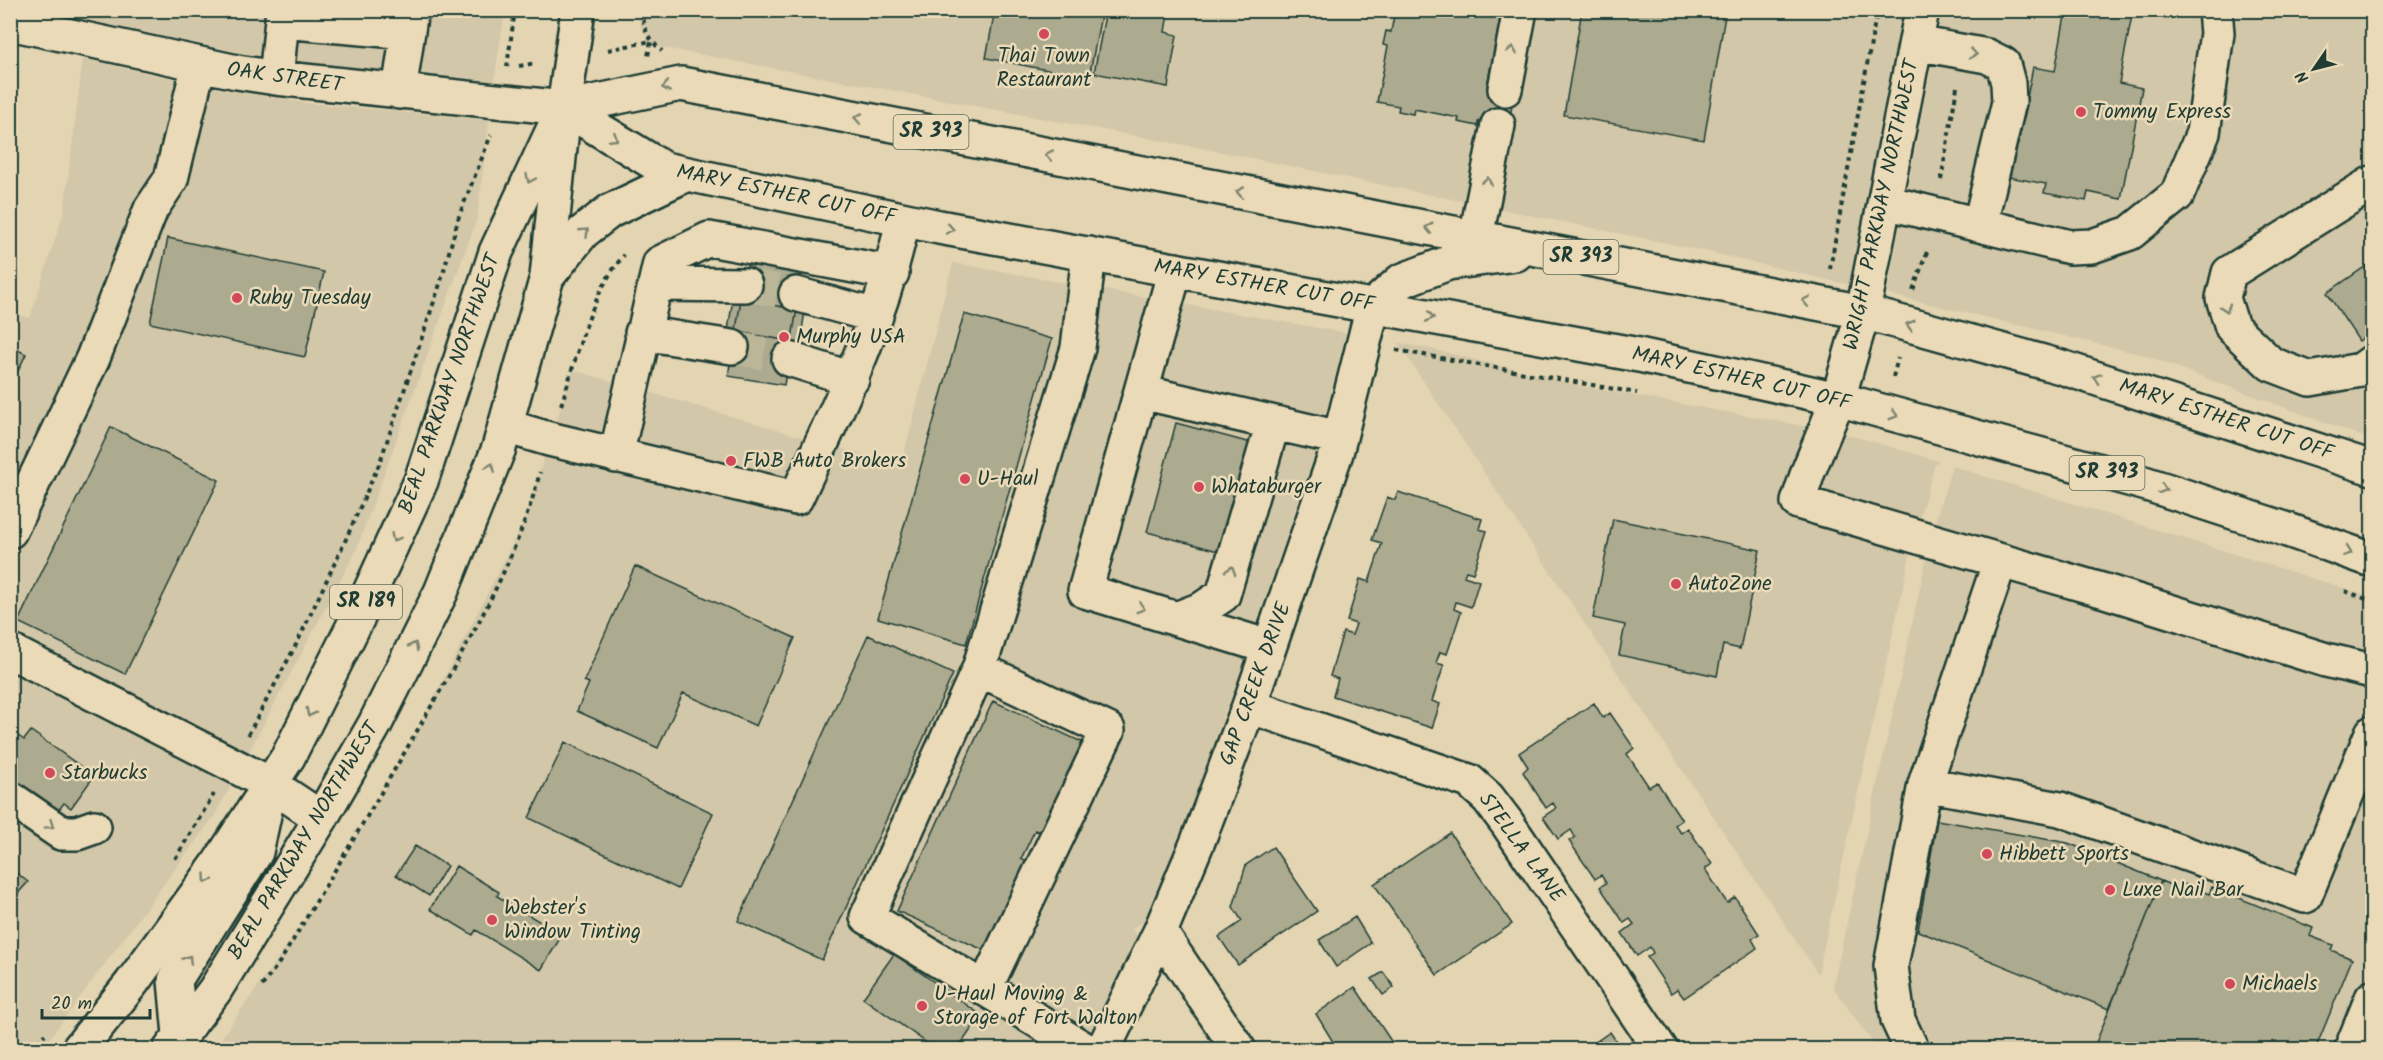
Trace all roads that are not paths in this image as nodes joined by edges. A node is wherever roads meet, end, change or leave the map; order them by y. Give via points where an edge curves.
1 (578, 10) edge
2 (1520, 10) edge
3 (1922, 10) edge
4 (2215, 10) edge
5 (283, 16) edge
6 (409, 21) edge
7 (10, 23) edge
8 (1916, 43) junction
9 (199, 64) junction
10 (276, 78) junction
11 (1505, 89) dead end
12 (399, 92) junction
13 (564, 108) junction
14 (1498, 125) dead end
15 (687, 174) junction
16 (2373, 183) edge
17 (1885, 202) junction
18 (903, 220) junction
19 (1980, 224) junction
20 (1476, 237) junction
21 (1544, 250) junction
22 (1089, 254) junction
23 (1175, 270) junction
24 (892, 273) junction
25 (548, 277) junction
26 (655, 284) junction
27 (745, 285) tunnel mouth
28 (796, 294) tunnel mouth
29 (1373, 306) junction
30 (1863, 312) junction
31 (876, 316) junction
32 (642, 333) junction
33 (732, 347) tunnel mouth
34 (789, 359) tunnel mouth
35 (2373, 362) edge
36 (852, 379) junction
37 (1141, 392) junction
38 (1838, 399) junction
39 (1274, 423) junction
40 (505, 426) junction
41 (1340, 438) junction
42 (616, 456) junction
43 (2373, 468) edge
44 (10, 531) edge
45 (2373, 560) edge
46 (2000, 561) junction
47 (1176, 619) junction
48 (1269, 647) junction
49 (10, 651) edge
50 (979, 669) junction
51 (2373, 671) edge
52 (1249, 706) junction
53 (2373, 733) edge
54 (270, 784) junction
55 (1925, 784) junction
56 (10, 798) edge
57 (321, 818) junction
58 (94, 827) dead end
59 (1160, 932) junction
60 (985, 988) junction
61 (2373, 998) edge
62 (175, 1042) edge
63 (78, 1050) edge
64 (1086, 1050) edge
65 (1104, 1050) edge
66 (1239, 1050) edge
67 (1660, 1050) edge
68 (1912, 1050) edge
69 (2351, 1050) edge

1 - 13 main road, BEAL PARKWAY NORTHWEST / SR 189
11 -> 2 main road
3 - 8 main road, WRIGHT PARKWAY NORTHWEST
4 - 19 main road via 2217,33 2203,133 2177,195 2130,233 2092,246 2070,247
5 - 6 main road
5 - 10 main road
6 - 12 main road
7 - 9 main road, OAK STREET
8 - 17 main road, WRIGHT PARKWAY NORTHWEST
8 -> 19 main road via 1987,56 2003,64 2009,102
9 - 10 main road, OAK STREET
9 - 44 main road via 171,179 151,208 93,358
10 - 12 main road, OAK STREET
12 - 13 main road, OAK STREET
13 -> 15 main road, MARY ESTHER CUT OFF / SR 393 via 664,169
20 -> 13 main road, MARY ESTHER CUT OFF / SR 393 via 681,84
13 - 25 main road, BEAL PARKWAY NORTHWEST / SR 189
13 -> 54 main road, BEAL PARKWAY NORTHWEST / SR 189 via 496,252 421,481 363,607 288,757
20 -> 14 main road
15 - 18 main road, MARY ESTHER CUT OFF / SR 393
25 -> 15 main road via 583,232 610,211
16 -> 35 main road via 2229,273 2223,298 2232,327 2271,364 2310,379 2361,370
17 - 19 main road
17 - 30 main road, WRIGHT PARKWAY NORTHWEST
18 -> 22 main road, MARY ESTHER CUT OFF / SR 393
18 - 24 main road
20 - 21 main road, MARY ESTHER CUT OFF / SR 393
21 - 29 main road via 1448,263 1401,281
30 -> 21 main road, MARY ESTHER CUT OFF / SR 393
22 - 23 main road, MARY ESTHER CUT OFF / SR 393
22 - 50 main road via 1078,348
23 - 29 main road, MARY ESTHER CUT OFF / SR 393
23 - 37 main road
24 - 26 main road via 709,239 660,263
24 - 31 main road
25 - 40 main road, BEAL PARKWAY NORTHWEST / SR 189
26 - 27 main road
26 - 32 main road
28 - 31 main road
29 -> 38 main road, MARY ESTHER CUT OFF / SR 393 via 1639,355
29 - 41 main road, GAP CREEK DRIVE
30 - 38 main road, WRIGHT PARKWAY NORTHWEST
43 -> 30 main road, MARY ESTHER CUT OFF / SR 393 via 2061,367
31 - 36 main road
32 - 33 main road
32 - 42 main road
34 - 36 main road
36 - 42 main road via 796,498
37 - 39 main road
37 -> 47 main road via 1085,591
38 -> 45 main road, MARY ESTHER CUT OFF / SR 393 via 2147,484
38 - 46 main road, WRIGHT PARKWAY NORTHWEST via 1798,502
39 - 41 main road
47 -> 39 main road via 1223,595
40 - 42 main road
57 -> 40 main road, BEAL PARKWAY NORTHWEST / SR 189 via 375,724 441,592
41 - 48 main road, GAP CREEK DRIVE
46 - 51 main road
46 - 55 main road
47 - 48 main road
48 - 52 main road, GAP CREEK DRIVE
49 - 54 main road
50 - 60 main road via 867,917
50 - 60 main road via 1108,730
52 - 59 main road, GAP CREEK DRIVE
52 - 67 main road, STELLA LANE via 1469,781 1507,823
53 - 55 main road via 2305,896 2060,809
54 - 57 main road
62 -> 54 main road via 175,980 256,852
54 -> 63 main road, BEAL PARKWAY NORTHWEST / SR 189 via 204,884
55 - 68 main road via 1891,966 1898,1020
56 -> 58 main road via 61,833 77,834
57 - 62 main road, BEAL PARKWAY NORTHWEST / SR 189 via 215,990
59 - 65 main road, GAP CREEK DRIVE
59 - 66 main road
60 - 64 main road
61 - 69 main road

